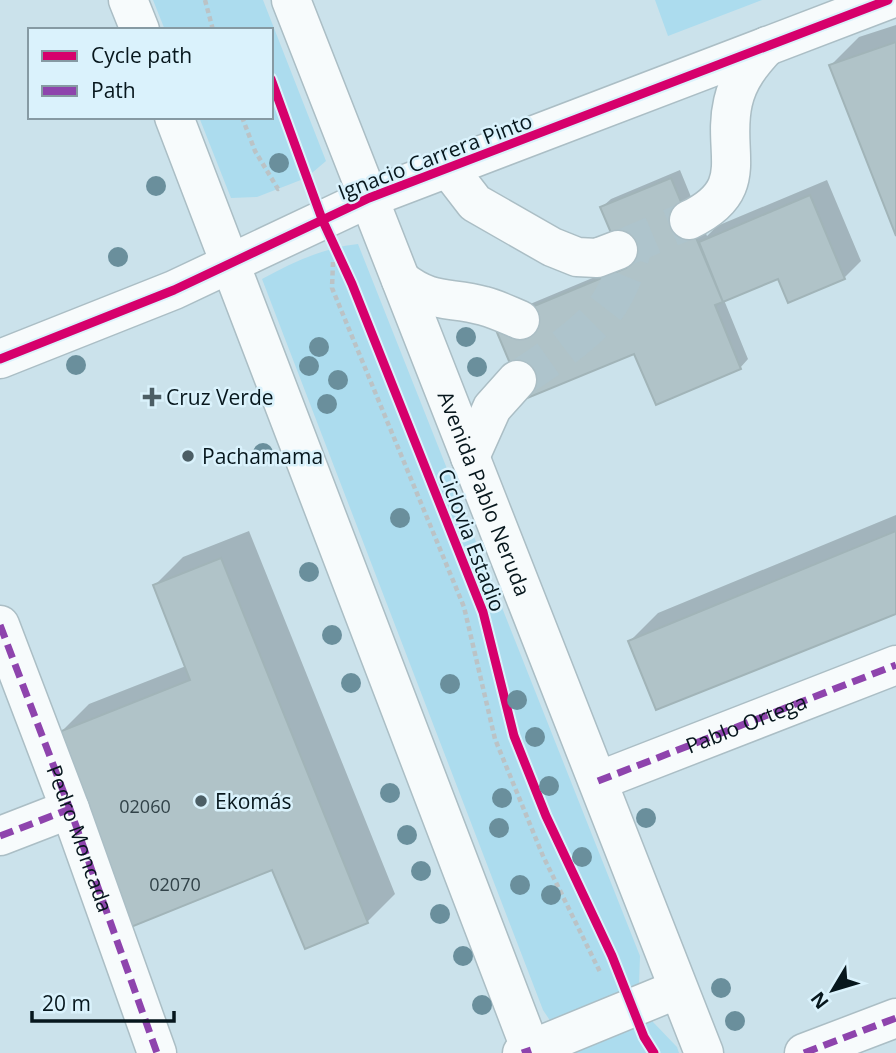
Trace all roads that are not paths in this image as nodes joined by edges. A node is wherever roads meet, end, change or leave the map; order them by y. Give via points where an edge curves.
1 (128, 0) edge
2 (291, 0) edge
3 (888, 0) edge
4 (139, 28) edge
5 (767, 46) junction
6 (175, 119) edge
7 (448, 168) junction
8 (369, 198) junction
9 (689, 220) tunnel mouth
10 (618, 250) tunnel mouth
11 (231, 264) junction
12 (401, 280) junction
13 (520, 320) dead end
14 (0, 359) edge
15 (516, 380) tunnel mouth
16 (470, 457) junction
17 (0, 625) edge
18 (896, 664) edge
19 (598, 781) junction
20 (70, 809) junction
21 (0, 836) edge
22 (678, 989) junction
23 (896, 1018) edge
24 (528, 1052) edge
25 (157, 1053) edge
26 (704, 1053) edge
27 (804, 1053) edge

1 - 4 main road
2 - 8 main road, Avenida Pablo Neruda
3 - 5 main road, Ignacio Carrera Pinto
5 - 7 main road, Ignacio Carrera Pinto
5 - 9 main road via 752,62 733,102 730,179 713,206
6 - 11 main road
7 - 8 main road, Ignacio Carrera Pinto
7 - 10 main road via 475,202 552,247 578,257 597,258
8 - 11 main road, Ignacio Carrera Pinto
8 - 12 main road, Avenida Pablo Neruda
11 - 14 main road, Ignacio Carrera Pinto
11 - 24 main road
12 - 13 main road via 432,298 484,306
12 - 16 main road, Avenida Pablo Neruda
15 - 16 main road via 492,408
16 - 19 main road, Avenida Pablo Neruda
17 - 20 main road, Pedro Moncada
18 - 19 main road, Pablo Ortega
19 - 22 main road, Avenida Pablo Neruda
20 - 21 main road
20 - 25 main road, Pedro Moncada
22 - 24 main road via 626,992
22 - 26 main road, Avenida Pablo Neruda
23 - 27 main road

